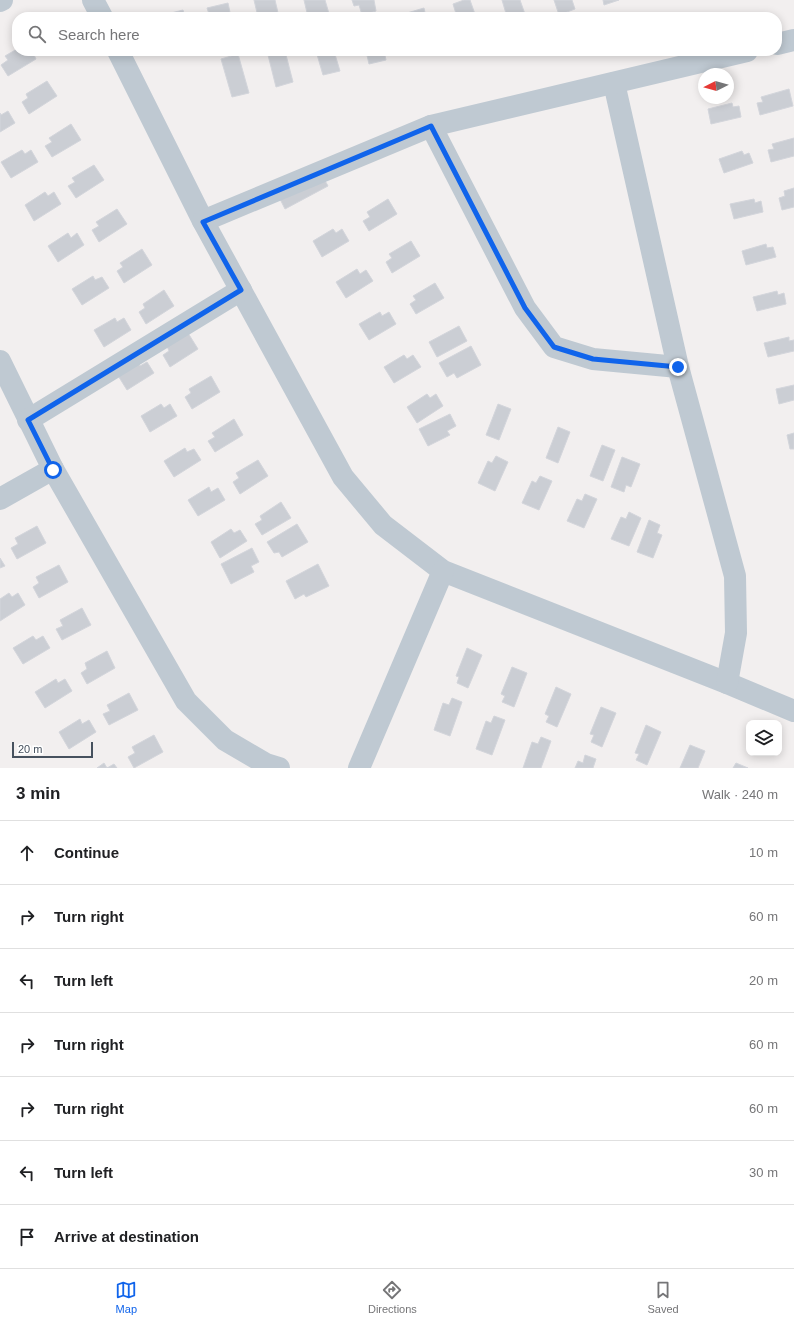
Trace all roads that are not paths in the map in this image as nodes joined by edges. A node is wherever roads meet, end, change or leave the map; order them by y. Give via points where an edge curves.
1 (93, 0) edge
2 (99, 12) edge
3 (794, 40) edge
4 (782, 43) edge
5 (120, 56) edge
6 (726, 56) edge
7 (614, 83) junction
8 (431, 126) junction
9 (203, 222) junction
10 (241, 290) junction
11 (0, 361) edge
12 (678, 367) junction
13 (28, 420) junction
14 (53, 470) junction
15 (0, 499) edge
16 (443, 571) junction
17 (727, 683) junction
18 (794, 711) edge
19 (279, 768) edge
20 (359, 768) edge

1 - 2 street
3 - 4 street
5 - 9 street
6 - 7 street
7 - 8 street
7 - 12 street
8 - 9 street
8 - 12 street via 525,308 554,347 593,359
9 - 10 street
10 - 13 street
10 - 16 street via 343,477 383,525
11 - 13 street
12 - 17 street via 735,576 736,633
13 - 14 street
14 - 15 street
14 - 19 street via 186,701 225,740 266,764
16 - 17 street
16 - 20 street
17 - 18 street

